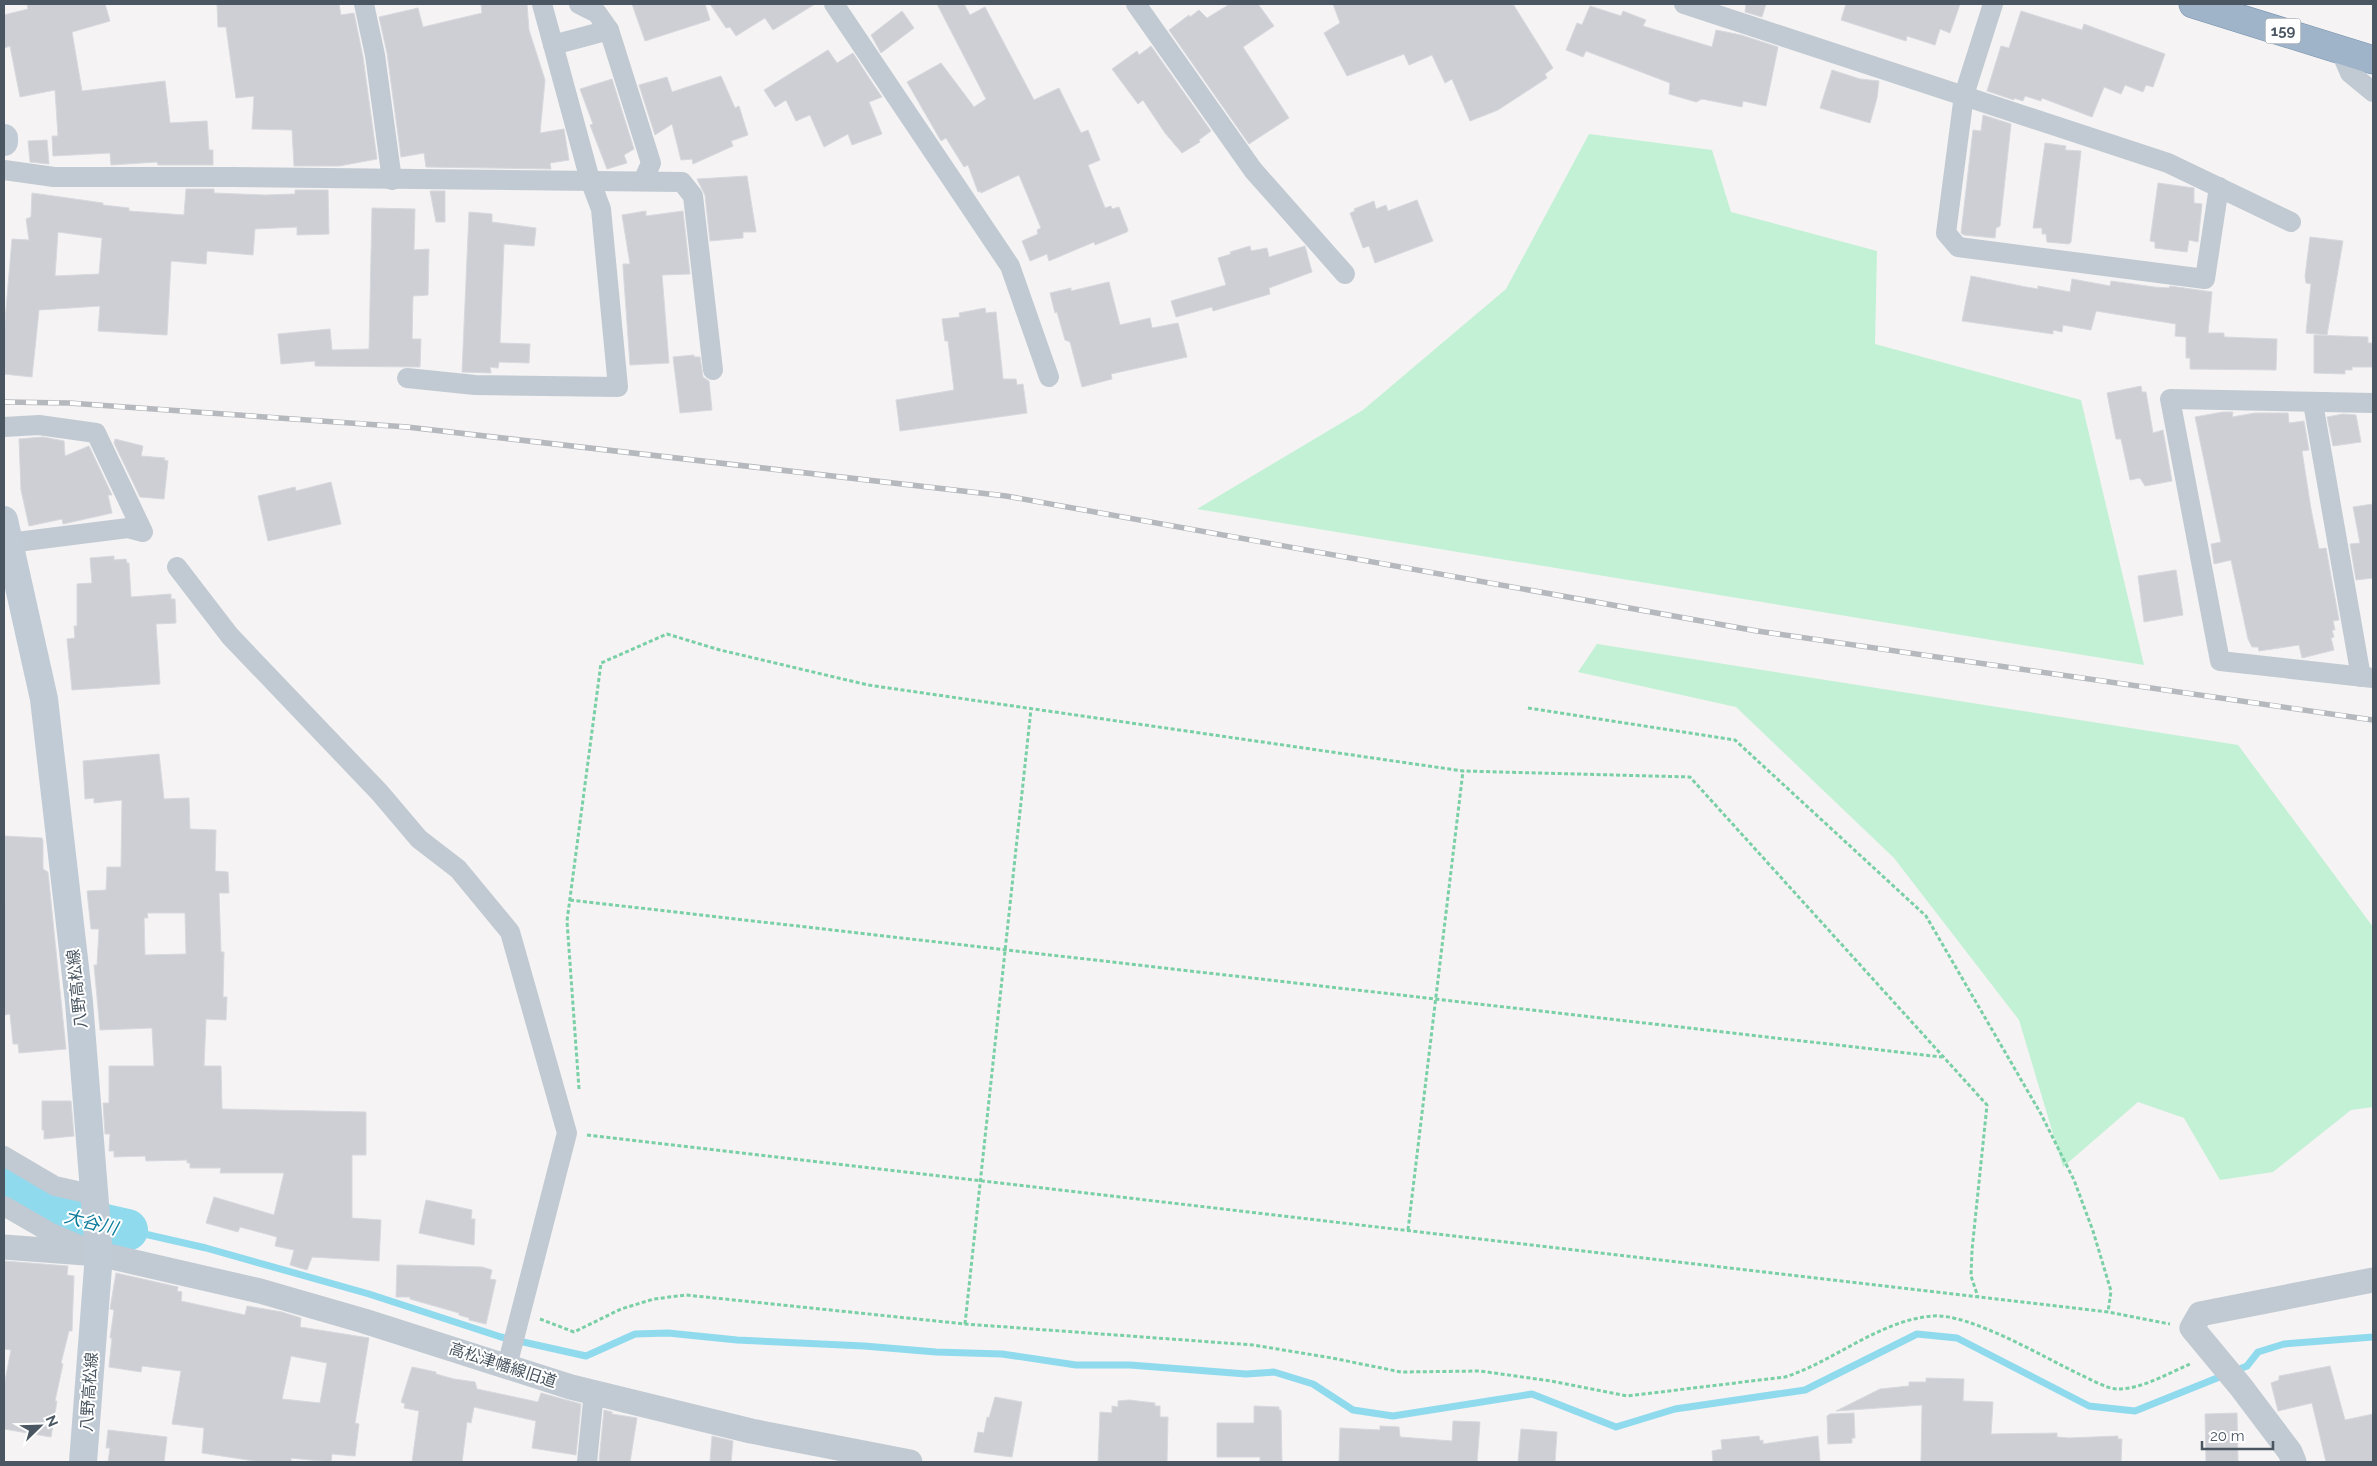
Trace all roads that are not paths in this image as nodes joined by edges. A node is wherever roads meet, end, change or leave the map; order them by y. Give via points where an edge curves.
1 (364, 4) edge
2 (542, 4) edge
3 (579, 4) edge
4 (834, 4) edge
5 (1684, 4) edge
6 (1993, 4) edge
7 (2193, 4) edge
8 (1144, 7) edge
9 (609, 30) junction
10 (553, 45) junction
11 (2340, 50) junction
12 (2373, 60) edge
13 (2373, 92) edge
14 (1964, 95) junction
15 (4, 170) edge
16 (392, 180) junction
17 (590, 180) junction
18 (644, 181) junction
19 (2219, 186) junction
20 (2291, 222) dead end
21 (1345, 274) dead end
22 (713, 370) dead end
23 (1049, 377) dead end
24 (406, 378) dead end
25 (2313, 403) junction
26 (2373, 403) edge
27 (4, 427) edge
28 (6, 531) edge
29 (177, 567) dead end
30 (2367, 678) edge
31 (4, 1156) edge
32 (95, 1202) junction
33 (4, 1206) edge
34 (4, 1247) edge
35 (99, 1248) junction
36 (2373, 1280) edge
37 (508, 1361) junction
38 (594, 1392) junction
39 (83, 1462) edge
40 (588, 1462) edge
41 (910, 1462) edge
42 (2294, 1462) edge

1 - 16 street
2 - 10 street
3 - 9 street via 598,13
4 - 23 street via 1010,266
5 - 14 street
6 - 14 street
7 - 11 highway, 159
8 - 21 street via 1254,170
9 - 10 street
9 - 18 street via 651,163
10 - 17 street
11 - 12 highway, 159
11 - 13 street via 2350,72
14 - 19 street via 2168,163
14 - 19 street via 1946,233 1958,247 2205,279
15 - 16 street via 54,177
16 - 17 street
17 - 18 street
17 - 24 street via 601,209 618,387 474,385
18 - 22 street via 682,182 692,196
19 - 20 street
25 - 26 street
25 - 30 street
25 - 30 street via 2170,399 2220,661
27 - 28 street via 39,426 96,433 143,532 128,528
28 - 32 main road, 八野高松線 via 44,698 80,1002
29 - 37 street via 230,636 380,793 419,839 458,869 510,932 567,1133
31 - 32 street via 55,1186
32 - 35 main road, 八野高松線
33 - 35 street via 51,1233
34 - 35 street, 高松津幡線旧道
35 - 37 street, 高松津幡線旧道
35 - 39 main road, 八野高松線
36 - 42 street via 2200,1314 2192,1328 2241,1387 2290,1452
37 - 38 street, 高松津幡線旧道
38 - 40 street
38 - 41 street, 高松津幡線旧道 via 750,1430

